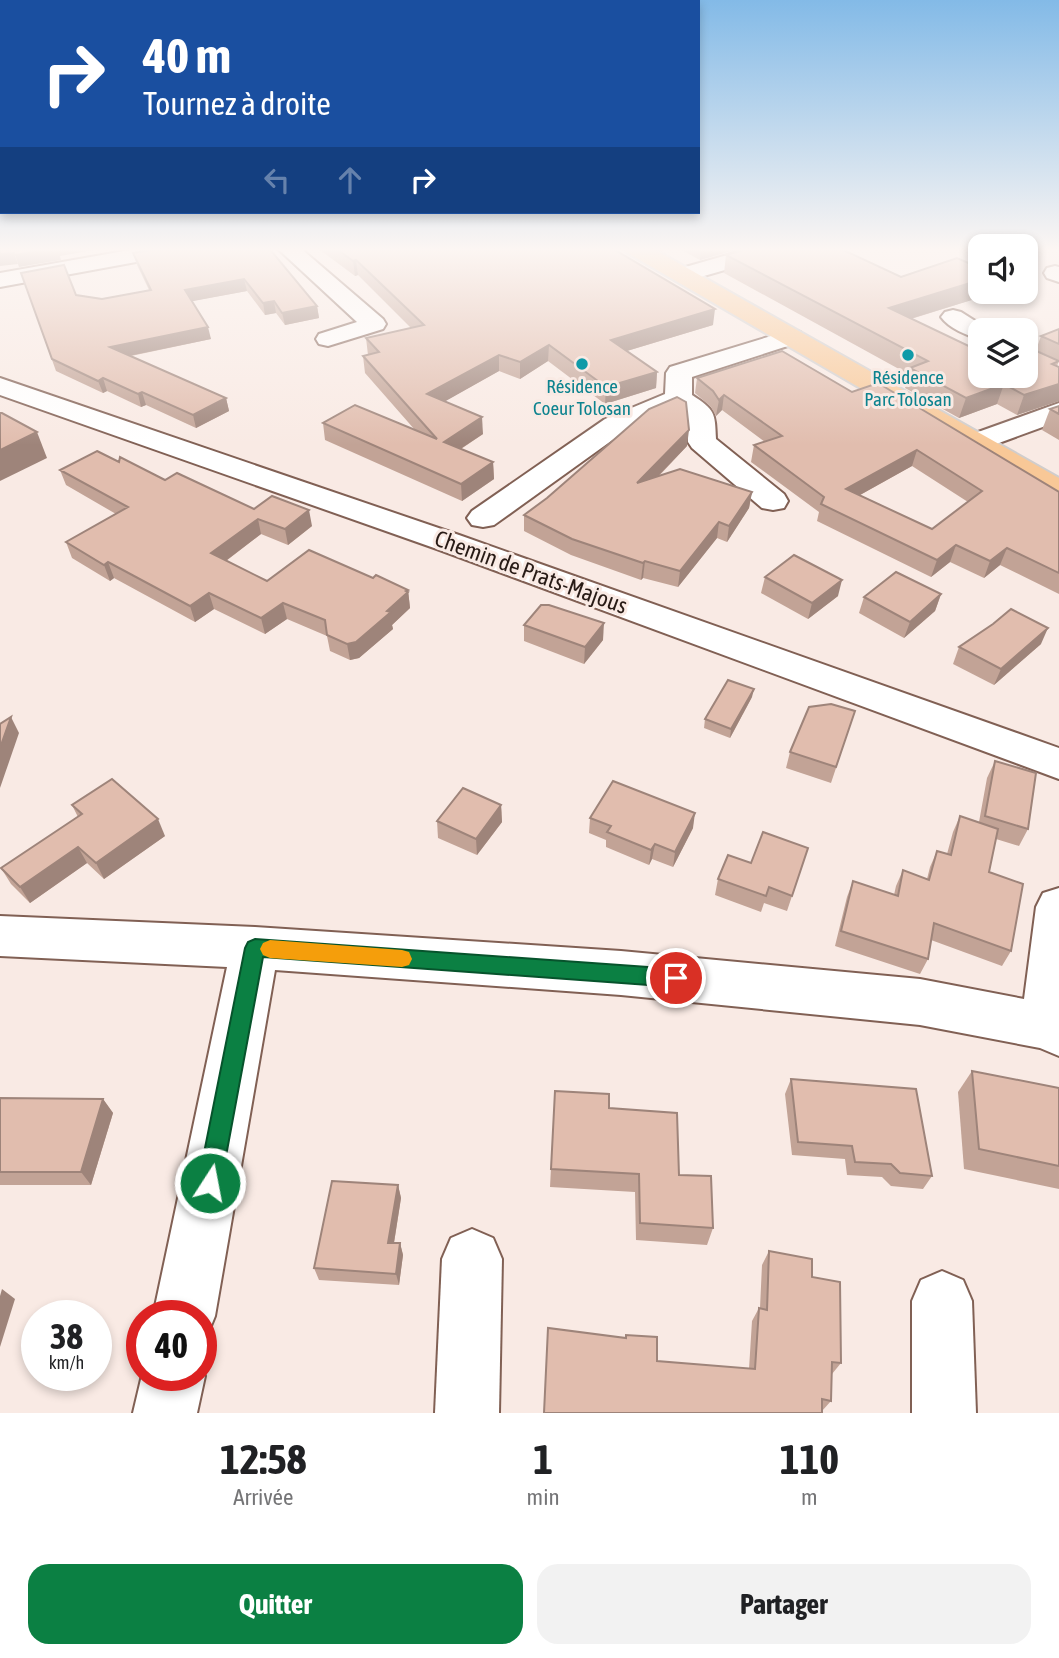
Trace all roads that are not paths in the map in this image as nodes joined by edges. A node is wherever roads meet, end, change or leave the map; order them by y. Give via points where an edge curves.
1 (361, 313) edge
2 (749, 313) edge
3 (953, 317) dead end
4 (968, 325) edge
5 (791, 337) junction
6 (328, 340) dead end
7 (0, 386) edge
8 (678, 398) junction
9 (1059, 411) edge
10 (977, 442) junction
11 (1059, 491) edge
12 (773, 501) dead end
13 (483, 518) dead end
14 (1059, 764) edge
15 (1059, 907) edge
16 (0, 936) edge
17 (255, 948) junction
18 (1052, 1029) edge
19 (472, 1259) dead end
20 (187, 1300) edge
21 (942, 1301) dead end
22 (170, 1391) edge
23 (165, 1413) edge
24 (467, 1413) edge
25 (944, 1413) edge

1 - 6 street via 374,324
2 - 5 main road
3 - 4 street
5 - 8 street via 679,373
5 - 10 main road
7 - 14 street, Chemin de Prats-Majous via 460,546
8 - 12 street via 701,414 702,442
8 - 13 street via 615,425
9 - 10 street
10 - 11 main road
15 - 18 street
16 - 17 street
17 - 18 street via 621,973 920,1002
17 - 20 street
19 - 24 street
21 - 25 street
22 - 23 street

